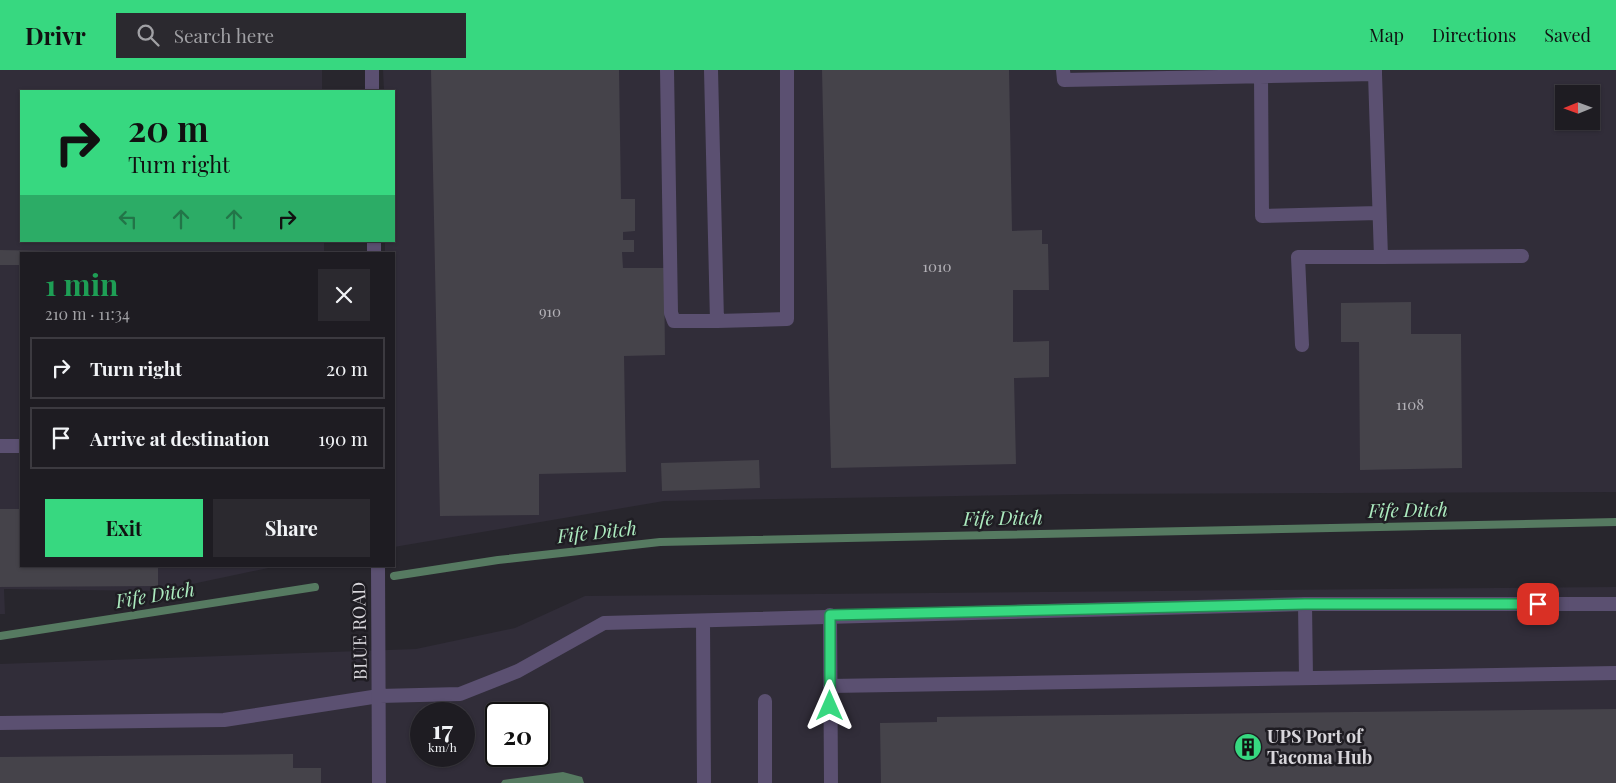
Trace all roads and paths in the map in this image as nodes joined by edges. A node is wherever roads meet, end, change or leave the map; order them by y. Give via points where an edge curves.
1 (372, 70) edge
2 (667, 70) edge
3 (711, 70) edge
4 (787, 70) edge
5 (1064, 70) edge
6 (1375, 72) edge
7 (1261, 76) junction
8 (372, 90) edge
9 (1378, 213) junction
10 (1522, 256) dead end
11 (1381, 257) junction
12 (717, 321) junction
13 (1302, 345) dead end
14 (0, 446) edge
15 (20, 446) edge
16 (378, 567) edge
17 (1305, 604) junction
18 (1616, 604) edge
19 (830, 615) junction
20 (703, 622) junction
21 (1616, 673) edge
22 (1306, 678) junction
23 (830, 686) junction
24 (379, 696) junction
25 (765, 701) dead end
26 (0, 723) edge
27 (379, 783) edge
28 (704, 783) edge
29 (765, 783) edge
30 (831, 783) edge

1 - 8 street
2 - 12 street via 671,312 674,322
3 - 12 street
4 - 12 street via 787,320
5 - 7 street via 1064,80
6 - 7 street
6 - 9 street
7 - 9 street via 1262,216
9 - 11 street
10 - 11 street
11 - 13 street via 1298,256
14 - 15 street
16 - 24 street, BLUE ROAD
17 - 18 street
17 - 19 street
17 - 22 street
19 - 20 street
19 - 23 street
20 - 24 street via 604,623 518,671 460,694
20 - 28 street
21 - 22 street
22 - 23 street
23 - 30 street
24 - 26 street via 224,720
24 - 27 street, BLUE ROAD
25 - 29 street

